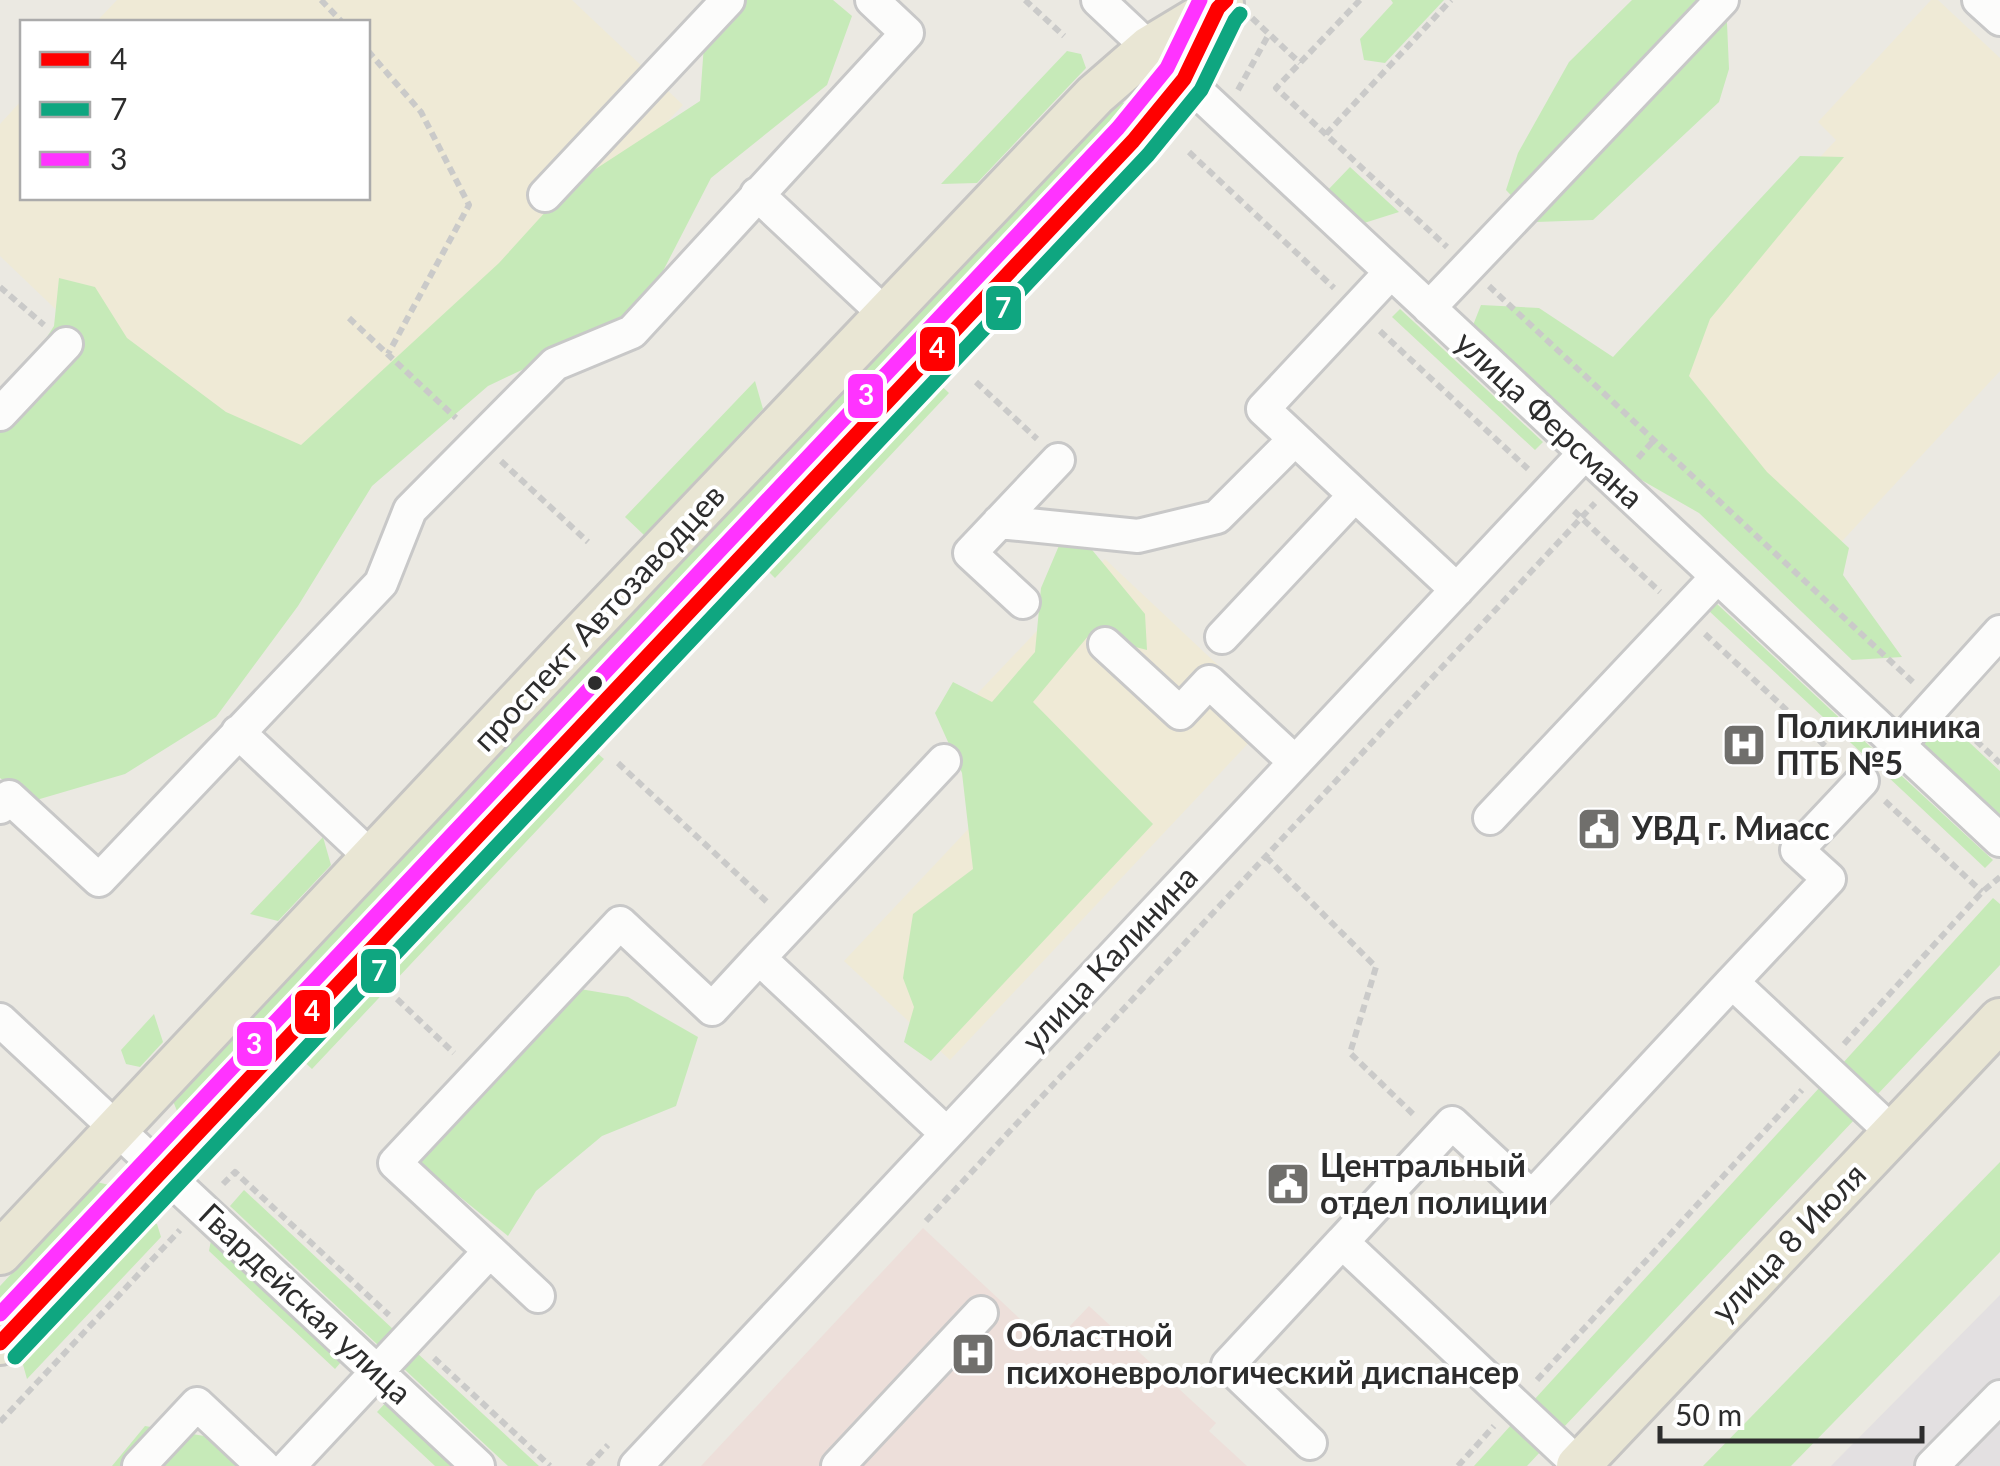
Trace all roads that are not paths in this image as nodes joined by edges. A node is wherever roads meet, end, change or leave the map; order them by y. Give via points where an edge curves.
1 (728, 0) edge
2 (872, 0) edge
3 (1098, 0) edge
4 (1722, 0) edge
5 (1979, 0) edge
6 (1230, 6) edge
7 (2000, 19) edge
8 (1149, 48) junction
9 (1184, 79) junction
10 (757, 194) junction
11 (545, 195) dead end
12 (1391, 272) junction
13 (1429, 308) junction
14 (886, 314) junction
15 (66, 344) road end
16 (0, 414) edge
17 (1295, 439) junction
18 (1584, 453) junction
19 (1058, 460) road end
20 (1355, 494) junction
21 (999, 522) junction
22 (1717, 577) junction
23 (1456, 590) junction
24 (1023, 602) dead end
25 (2000, 632) edge
26 (1222, 637) dead end
27 (1105, 644) dead end
28 (238, 732) junction
29 (1898, 745) junction
30 (944, 762) dead end
31 (1295, 762) junction
32 (1862, 780) road end
33 (3, 797) edge
34 (1490, 818) dead end
35 (2000, 840) edge
36 (372, 858) junction
37 (760, 958) junction
38 (1732, 982) junction
39 (0, 1020) edge
40 (2000, 1020) edge
41 (118, 1129) junction
42 (947, 1134) junction
43 (1894, 1134) junction
44 (162, 1171) junction
45 (1342, 1242) junction
46 (490, 1251) junction
47 (0, 1253) edge
48 (538, 1296) dead end
49 (980, 1313) dead end
50 (0, 1343) edge
51 (377, 1372) junction
52 (2000, 1397) edge
53 (1310, 1443) dead end
54 (1578, 1465) edge
55 (139, 1466) edge
56 (263, 1466) edge
57 (289, 1466) edge
58 (478, 1466) edge
59 (636, 1466) edge
60 (838, 1466) edge
61 (1932, 1466) edge

1 - 11 street
2 - 10 street via 907,33
3 - 8 street, улица Ферсмана
4 - 13 street
5 - 7 street
6 - 8 main road, проспект Автозаводцев
6 - 9 main road, проспект Автозаводцев
8 - 9 main road, улица Ферсмана
8 - 14 main road, проспект Автозаводцев
9 - 12 street, улица Ферсмана
9 - 44 main road, проспект Автозаводцев via 1120,155
10 - 14 street
10 - 28 street via 632,332 554,364 410,510 380,583
12 - 13 street, улица Ферсмана
12 - 17 street via 1264,410
13 - 18 street, улица Ферсмана
14 - 36 main road, проспект Автозаводцев
15 - 16 street
17 - 20 street
17 - 21 street via 1217,518 1138,536
18 - 22 street, улица Ферсмана
18 - 23 street, улица Калинина
19 - 21 street
20 - 23 street
20 - 26 street
21 - 24 street via 970,553
22 - 29 street, улица Ферсмана
22 - 34 street
23 - 31 street, улица Калинина
25 - 29 street
27 - 31 street via 1180,713 1209,682
28 - 33 street via 99,880
28 - 36 street
29 - 35 street, улица Ферсмана
30 - 37 street
31 - 42 street, улица Калинина
32 - 38 street via 1797,850 1829,879
36 - 41 main road, проспект Автозаводцев
37 - 42 street
37 - 46 street via 712,1009 620,923 395,1162
38 - 43 street
38 - 45 street via 1532,1197 1452,1123
39 - 41 street, Гвардейская улица
40 - 43 main road, улица 8 Июля
41 - 44 street, Гвардейская улица
41 - 47 main road, проспект Автозаводцев
42 - 59 street, улица Калинина
43 - 54 main road, улица 8 Июля
44 - 50 main road, проспект Автозаводцев
44 - 51 street, Гвардейская улица
45 - 53 street via 1228,1365
45 - 54 street
46 - 48 street
46 - 51 street
49 - 60 street
51 - 57 street
51 - 58 street, Гвардейская улица
52 - 61 street
55 - 56 street via 197,1404

